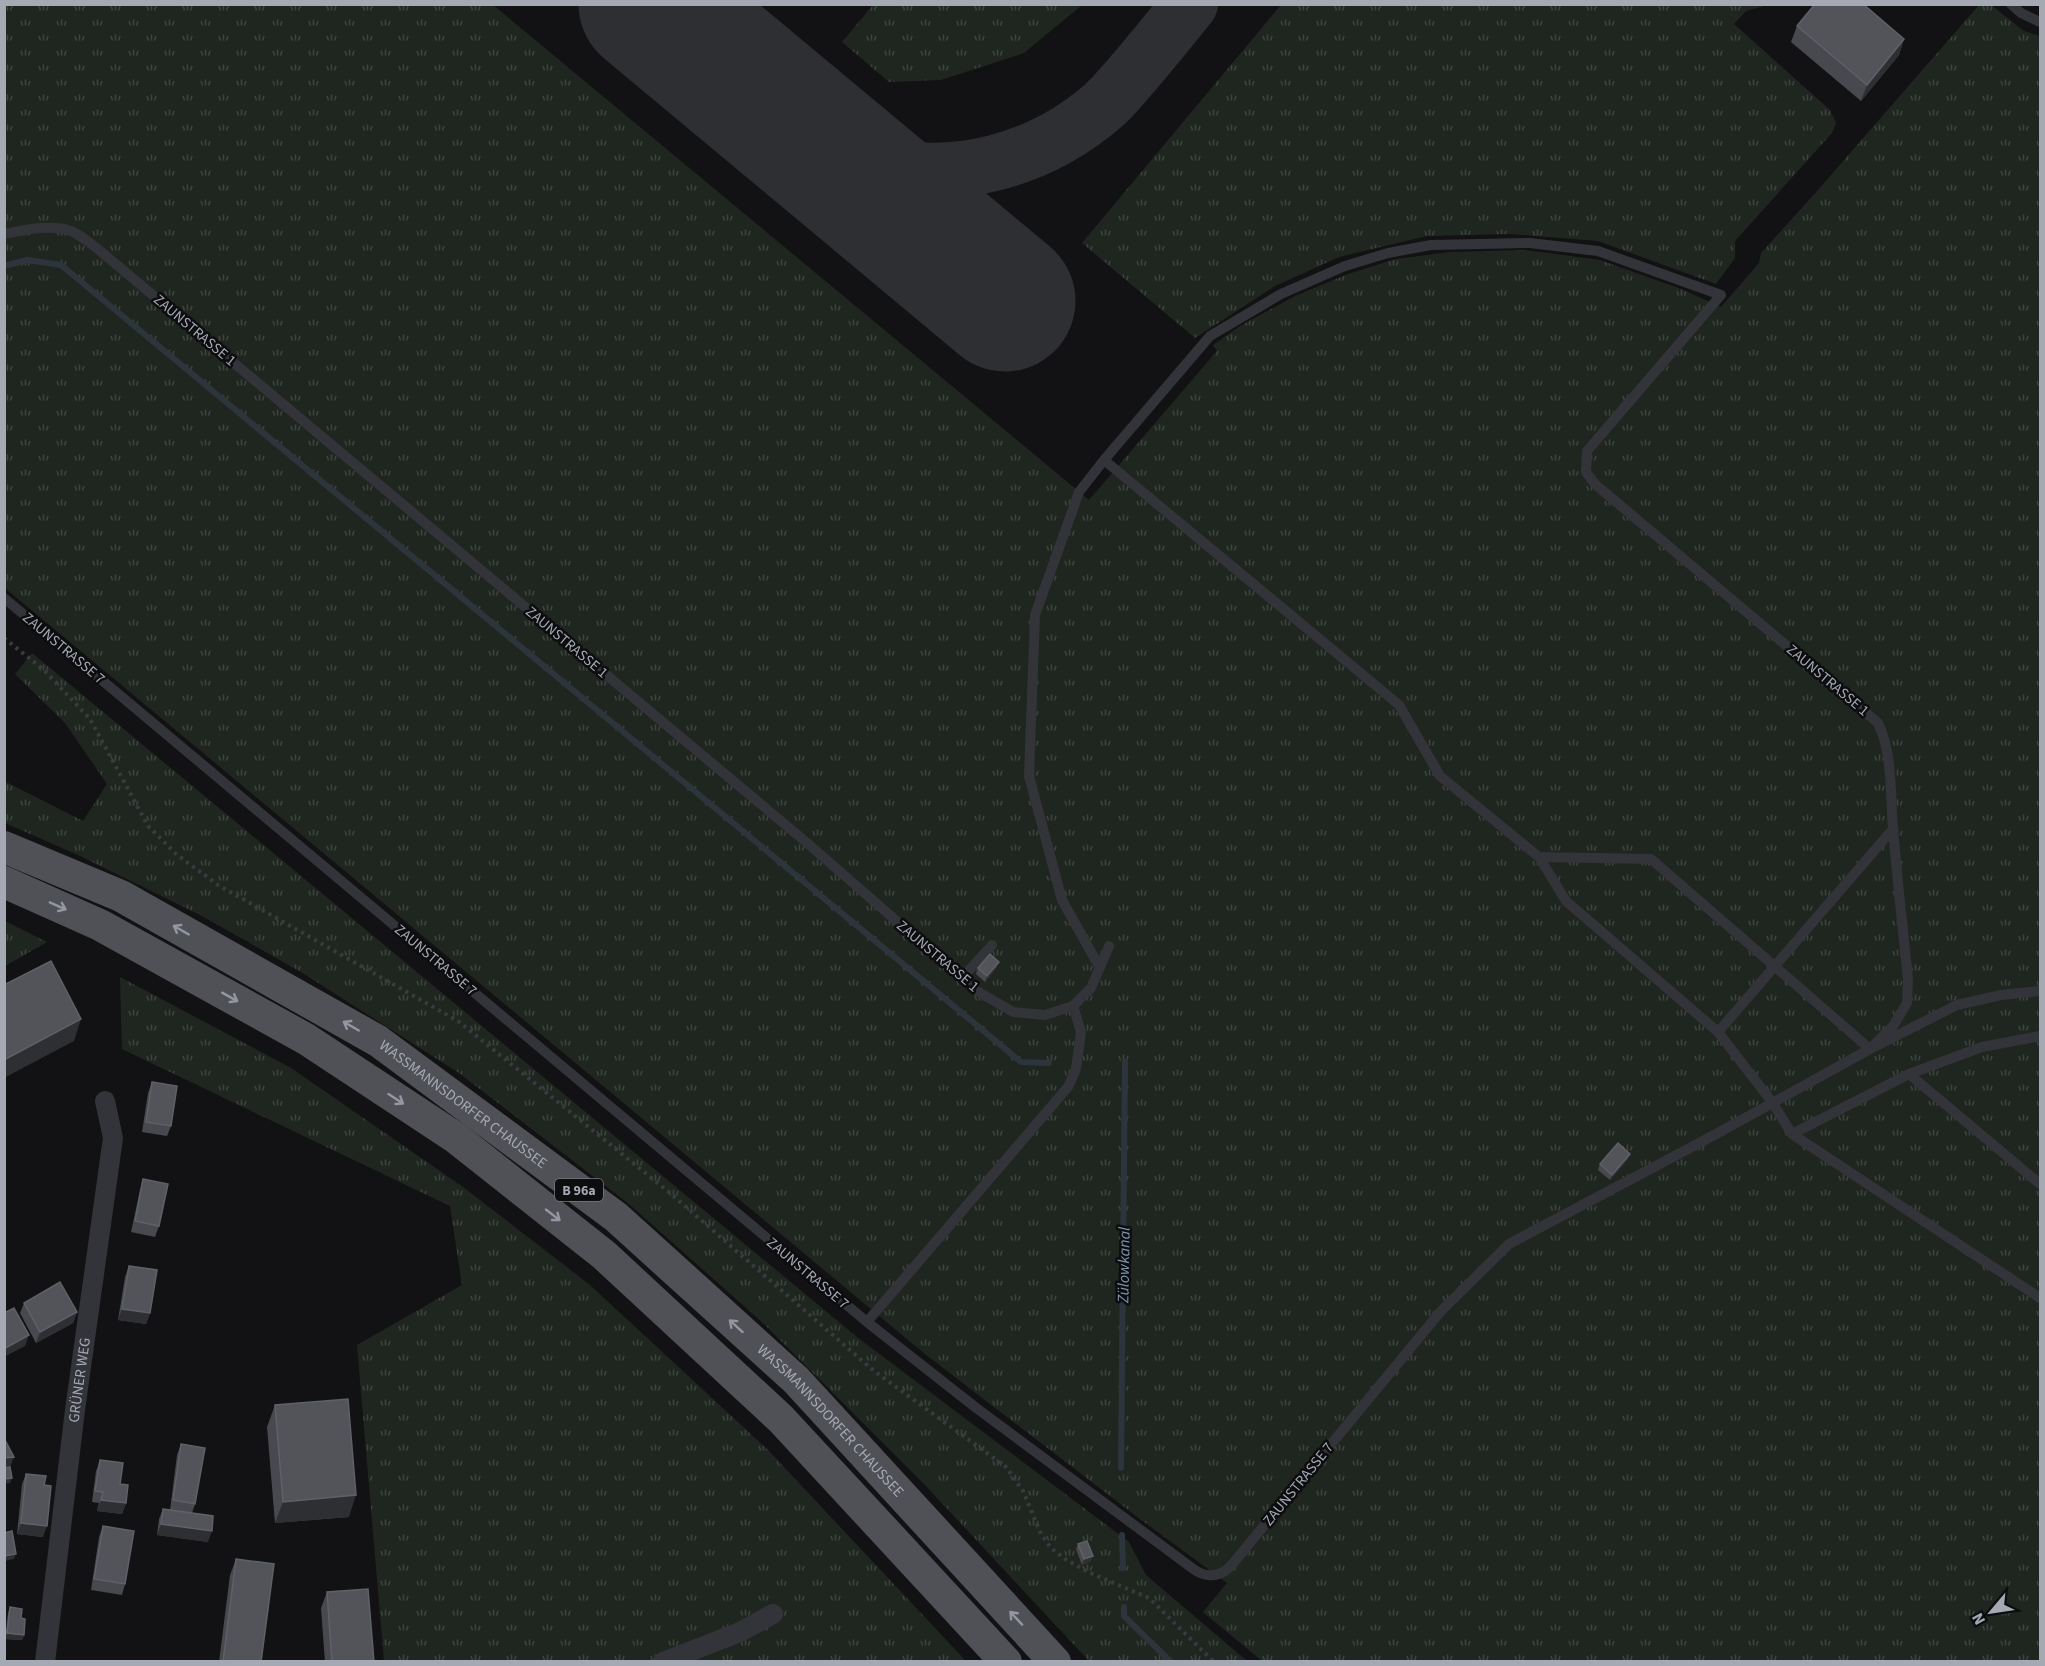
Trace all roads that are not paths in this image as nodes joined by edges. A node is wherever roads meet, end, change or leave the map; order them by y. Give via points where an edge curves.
1 (2011, 4) edge
2 (2040, 22) edge
3 (4, 234) edge
4 (1104, 460) junction
5 (4, 598) edge
6 (1893, 829) junction
7 (4, 847) edge
8 (1539, 857) junction
9 (4, 882) edge
10 (992, 945) dead end
11 (1108, 946) dead end
12 (1775, 966) junction
13 (1100, 968) junction
14 (962, 978) junction
15 (2040, 991) edge
16 (1073, 1006) junction
17 (1718, 1032) junction
18 (2040, 1036) edge
19 (1870, 1049) junction
20 (1909, 1074) junction
21 (105, 1101) dead end
22 (1772, 1102) junction
23 (1718, 1133) joint
24 (1792, 1134) junction
25 (2040, 1184) edge
26 (2040, 1298) edge
27 (867, 1322) junction
28 (773, 1614) dead end
29 (45, 1662) edge
30 (663, 1662) edge
31 (1006, 1662) edge
32 (1055, 1662) edge

1 - 2 lane
3 - 14 lane, ZAUNSTRASSE 1 via 47,228 72,232 99,250 788,827
4 - 6 lane, ZAUNSTRASSE 1 via 1210,336 1281,294 1345,266 1388,253 1431,245 1478,243 1530,243 1598,251 1721,295 1587,451 1586,472 1604,492 1878,723 1888,756
4 - 8 lane via 1399,705 1440,776
4 - 13 lane via 1079,492 1035,615 1029,776 1062,900
5 - 27 lane, ZAUNSTRASSE 7
6 - 12 lane
6 - 19 lane, ZAUNSTRASSE 1 via 1907,1003 1893,1026
32 -> 7 main road, WASSMANNSDORFER CHAUSSEE / B 96a via 796,1380 616,1218 378,1041 121,896
8 - 12 lane via 1651,859
8 - 17 lane via 1566,901
9 -> 31 main road, WASSMANNSDORFER CHAUSSEE / B 96a via 100,925 306,1040 456,1138 604,1255 781,1419
10 - 14 lane
11 - 13 lane
12 - 17 lane
12 - 19 lane
13 - 16 lane via 1091,988
14 - 16 lane, ZAUNSTRASSE 1 via 1013,1012 1045,1015
15 - 19 lane via 1958,1005
16 - 27 lane via 1081,1032 1076,1069 1068,1087
17 - 22 lane
18 - 20 lane via 1982,1047
19 - 22 lane, ZAUNSTRASSE 1
20 - 24 lane
20 - 25 lane
21 - 29 street, GRÜNER WEG via 113,1138
22 - 23 lane, ZAUNSTRASSE 1
22 - 24 lane
23 - 27 lane, ZAUNSTRASSE 7 via 1509,1244 1441,1311 1230,1567 1214,1576 1198,1573
24 - 26 lane
28 - 30 street via 740,1632

